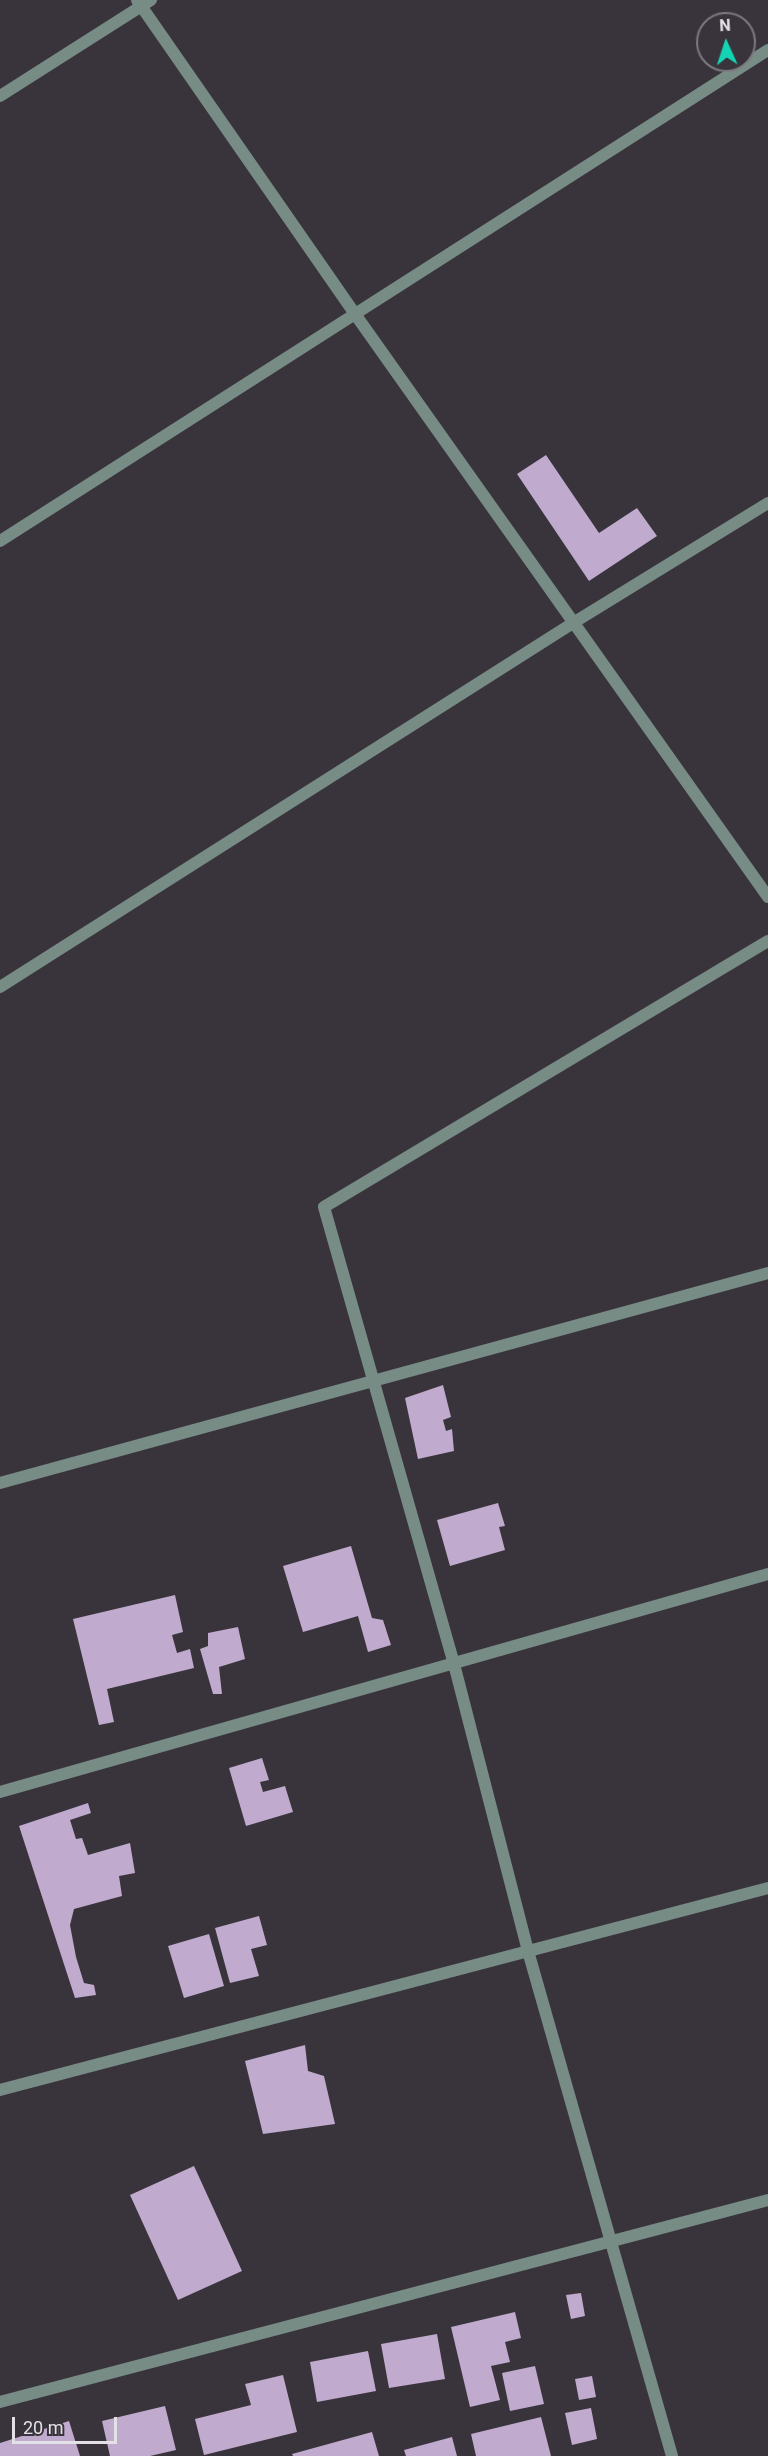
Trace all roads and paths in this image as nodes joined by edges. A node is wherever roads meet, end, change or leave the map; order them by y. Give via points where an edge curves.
1 (143, 2) edge
2 (768, 50) edge
3 (0, 96) edge
4 (355, 314) junction
5 (768, 503) edge
6 (0, 541) edge
7 (573, 623) junction
8 (768, 897) edge
9 (768, 941) edge
10 (0, 987) edge
11 (768, 1273) edge
12 (375, 1381) junction
13 (0, 1483) edge
14 (768, 1574) edge
15 (454, 1664) junction
16 (0, 1792) edge
17 (768, 1888) edge
18 (528, 1951) junction
19 (0, 2090) edge
20 (768, 2200) edge
21 (610, 2241) junction
22 (0, 2402) edge
23 (672, 2456) edge

1 - 3 street
1 - 4 street
2 - 4 street
4 - 6 street
4 - 7 street
5 - 7 street
7 - 8 street
7 - 10 street
9 - 12 street via 324,1208
11 - 12 street
12 - 13 street
12 - 15 street
14 - 15 street
15 - 16 street
15 - 18 street
17 - 18 street
18 - 19 street
18 - 21 street
20 - 21 street
21 - 22 street
21 - 23 street

